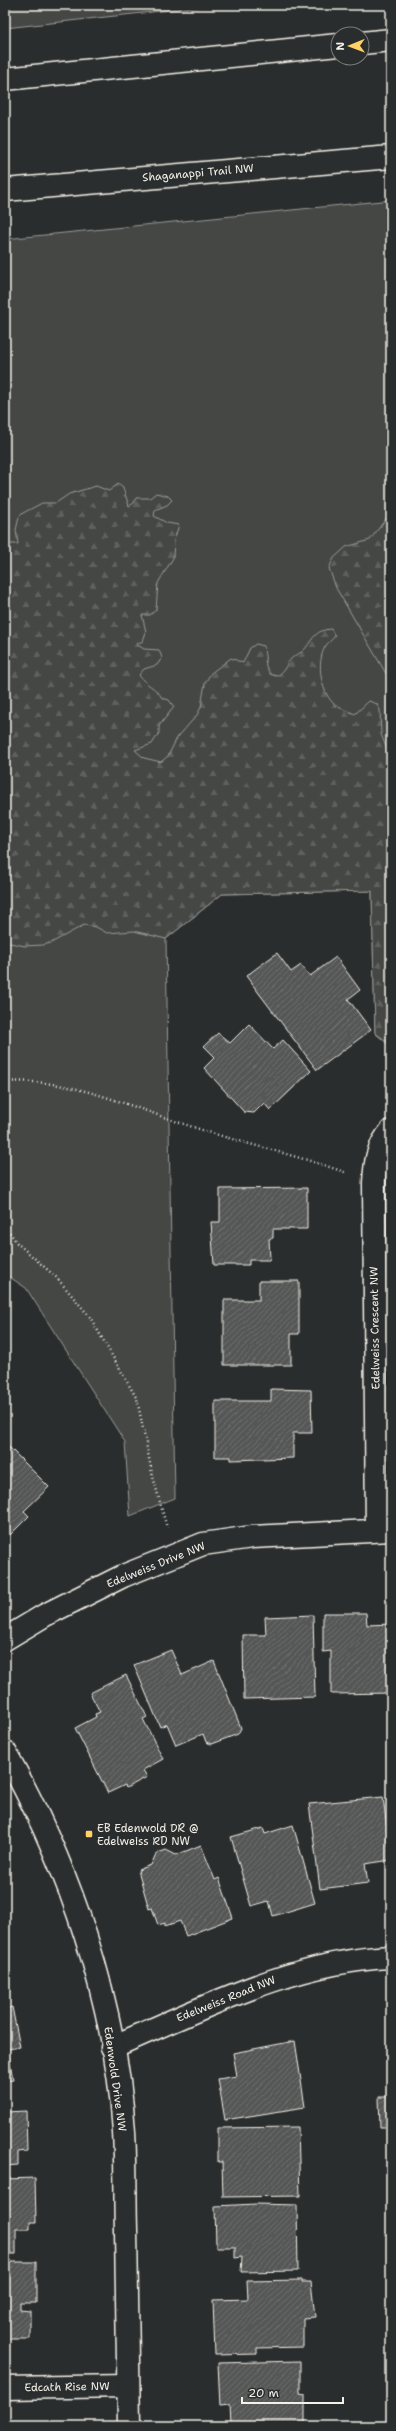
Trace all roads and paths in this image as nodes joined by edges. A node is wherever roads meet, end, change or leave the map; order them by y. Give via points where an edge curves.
1 (391, 40) edge
2 (370, 42) edge
3 (330, 46) edge
4 (5, 79) edge
5 (391, 156) edge
6 (5, 190) edge
7 (5, 1082) edge
8 (391, 1131) edge
9 (374, 1183) junction
10 (5, 1226) edge
11 (384, 1530) edge
12 (174, 1556) junction
13 (5, 1639) edge
14 (5, 1752) edge
15 (391, 1957) edge
16 (112, 2047) junction
17 (128, 2386) junction
18 (5, 2388) edge
19 (129, 2426) edge

1 - 2 street
3 - 4 street
5 - 6 street, Shaganappi Trail NW
7 - 9 path via 29,1080 78,1090
8 - 9 street, Edelweiss Crescent NW via 376,1158
9 - 11 street, Edelweiss Crescent NW
10 - 12 path via 17,1243 57,1278 90,1317 137,1399 152,1473
11 - 12 street, Edelweiss Drive NW via 252,1536 204,1544
12 - 13 street, Edelweiss Drive NW via 123,1576 45,1615
14 - 16 street, Edenwold Drive NW via 54,1850 79,1915 98,1981
15 - 16 street, Edelweiss Road NW via 357,1958 270,1980
16 - 17 street, Edenwold Drive NW via 124,2132
17 - 18 street, Edcath Rise NW
17 - 19 street, Edenwold Drive NW

